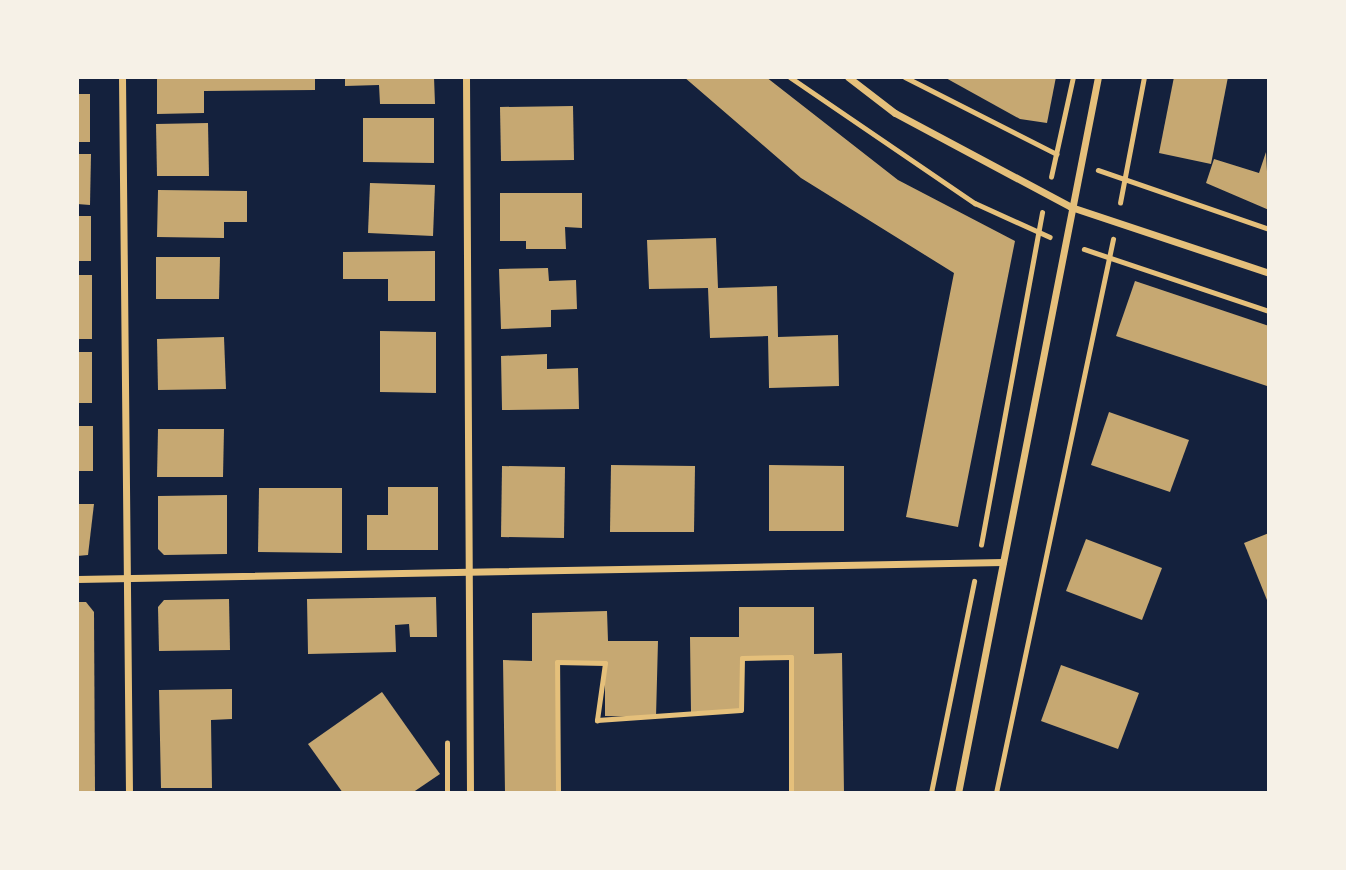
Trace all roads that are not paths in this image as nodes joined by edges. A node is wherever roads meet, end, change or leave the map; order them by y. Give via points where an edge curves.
1 (122, 77) edge
2 (466, 77) edge
3 (848, 77) edge
4 (1098, 77) edge
5 (1071, 206) junction
6 (1269, 273) edge
7 (1003, 562) junction
8 (472, 575) junction
9 (126, 578) junction
10 (77, 579) edge
11 (129, 793) edge
12 (470, 793) edge
13 (558, 793) edge
14 (791, 793) edge
15 (958, 793) edge

1 - 9 street
2 - 8 street
3 - 5 street via 895,113
4 - 5 street
5 - 6 street
5 - 7 street
7 - 8 street
7 - 15 street
8 - 9 street
8 - 12 street
9 - 10 street
9 - 11 street
13 - 14 lane via 557,662 605,663 597,720 741,710 742,658 791,657

